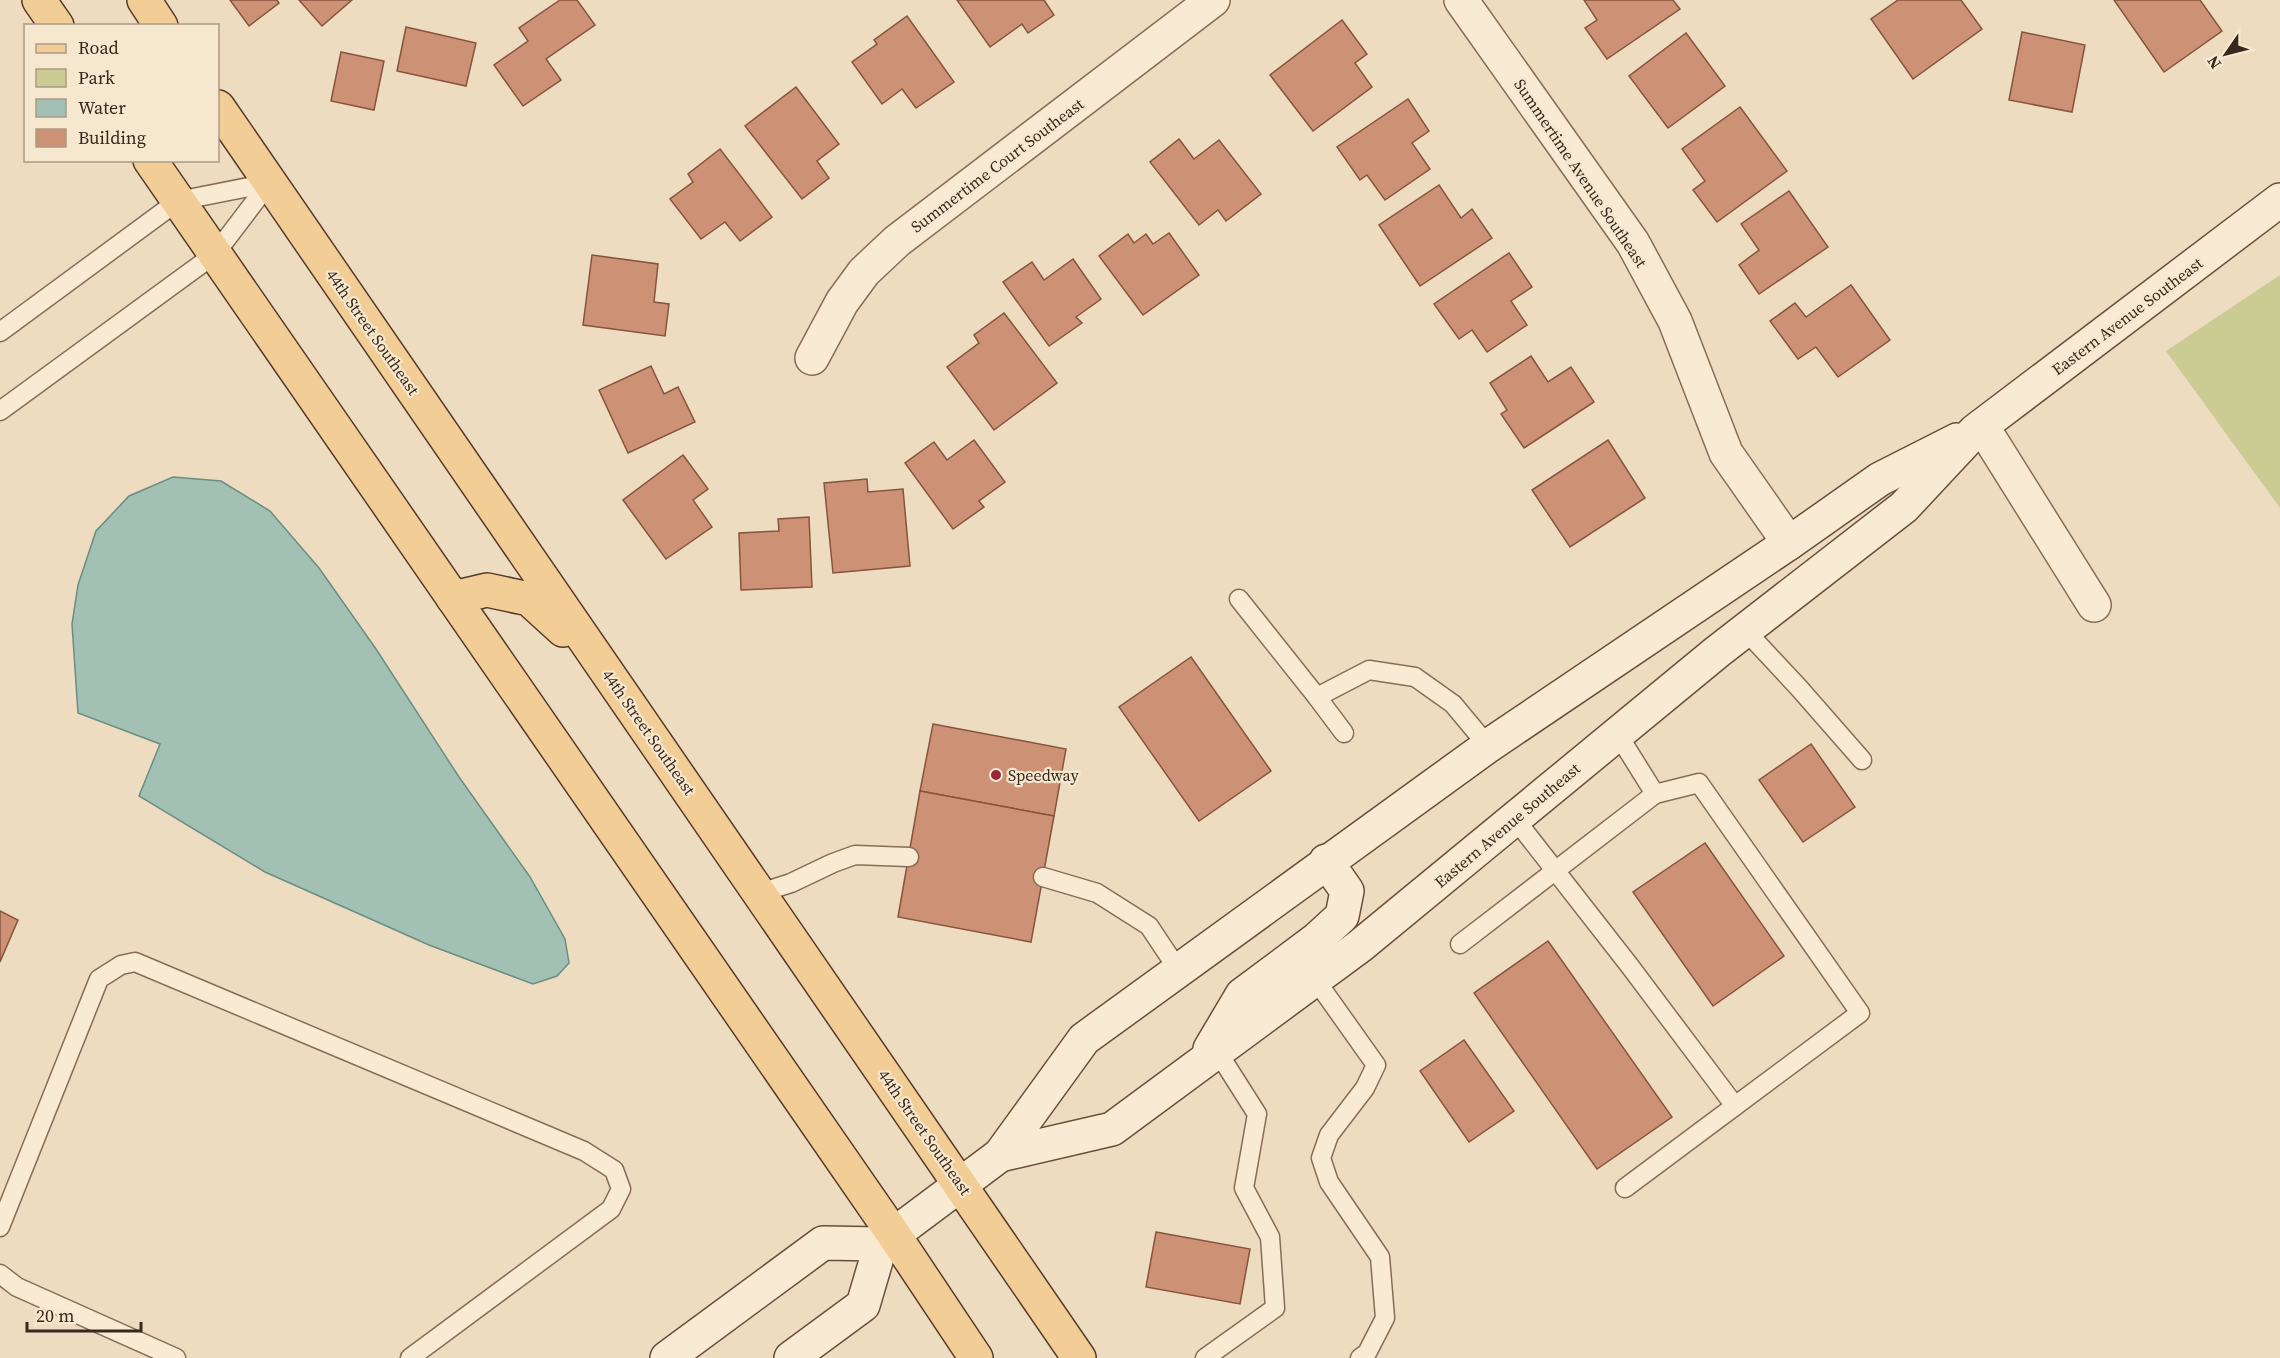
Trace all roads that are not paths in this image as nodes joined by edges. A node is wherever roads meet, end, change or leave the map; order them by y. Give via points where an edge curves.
1 (39, 0) edge
2 (144, 0) edge
3 (1213, 0) edge
4 (1461, 0) edge
5 (56, 24) edge
6 (160, 24) edge
7 (219, 108) edge
8 (151, 162) edge
9 (270, 183) junction
10 (2280, 200) edge
11 (178, 201) junction
12 (215, 254) junction
13 (0, 332) edge
14 (812, 358) dead end
15 (0, 411) edge
16 (1979, 429) junction
17 (1789, 543) junction
18 (453, 598) junction
19 (1239, 599) dead end
20 (2094, 605) dead end
21 (1745, 630) junction
22 (606, 670) junction
23 (1317, 697) junction
24 (1344, 733) dead end
25 (1617, 733) junction
26 (1488, 746) junction
27 (1862, 760) dead end
28 (1654, 794) junction
29 (1515, 819) junction
30 (909, 857) dead end
31 (1326, 861) junction
32 (1557, 870) junction
33 (1043, 877) dead end
34 (760, 892) junction
35 (1460, 944) dead end
36 (1179, 971) junction
37 (1315, 979) junction
38 (1209, 1057) junction
39 (1735, 1106) junction
40 (1000, 1155) junction
41 (960, 1184) junction
42 (1625, 1188) dead end
43 (0, 1227) edge
44 (887, 1240) junction
45 (0, 1274) edge
46 (176, 1358) edge
47 (410, 1358) edge
48 (667, 1358) edge
49 (791, 1358) edge
50 (976, 1358) edge
51 (1079, 1358) edge
52 (1205, 1358) edge
53 (1360, 1358) edge

1 - 5 main road
2 - 6 main road
3 - 14 street, Summertime Court Southeast via 897,241 864,272 842,302
4 - 17 street, Summertime Avenue Southeast via 1633,243 1675,321 1726,453
7 - 9 main road, 44th Street Southeast
8 - 11 main road
9 - 11 lane
9 - 12 lane
9 - 22 main road, 44th Street Southeast
10 - 16 street, Eastern Avenue Southeast
11 - 12 main road
11 - 13 lane
12 - 15 lane
12 - 18 main road
16 - 17 street, Eastern Avenue Southeast via 1880,478
16 - 20 street
16 - 21 street, Eastern Avenue Southeast via 1904,507
17 - 26 street, Eastern Avenue Southeast
18 - 22 main road via 487,590 528,599
18 - 44 main road
19 - 23 lane
21 - 25 street, Eastern Avenue Southeast
21 - 27 lane
22 - 34 main road, 44th Street Southeast
23 - 24 lane
23 - 26 lane via 1370,670 1415,677 1453,704
25 - 28 lane
25 - 29 street, Eastern Avenue Southeast
26 - 31 street, Eastern Avenue Southeast
28 - 32 lane
28 - 39 lane via 1699,783 1860,1013
29 - 32 lane
29 - 37 street, Eastern Avenue Southeast
30 - 34 lane via 855,855 791,884
31 - 36 street, Eastern Avenue Southeast
31 - 38 street via 1347,891 1342,916 1242,995
32 - 35 lane
32 - 39 lane
33 - 36 lane via 1097,893 1149,926
34 - 41 main road, 44th Street Southeast
36 - 40 street, Eastern Avenue Southeast via 1084,1039
37 - 38 street, Eastern Avenue Southeast
37 - 53 lane via 1376,1065 1365,1088 1329,1135 1321,1158 1329,1182 1380,1257 1385,1318
38 - 40 street, Eastern Avenue Southeast via 1112,1129
38 - 52 lane via 1257,1114 1244,1188 1270,1237 1275,1308
39 - 42 lane
40 - 41 street, Eastern Avenue Southeast
41 - 44 street, Eastern Avenue Southeast
41 - 51 main road, 44th Street Southeast
43 - 47 lane via 99,979 121,965 135,962 584,1151 614,1170 621,1189 611,1209
44 - 48 street via 823,1244
44 - 49 street via 863,1305
44 - 50 main road
45 - 46 lane via 17,1287

